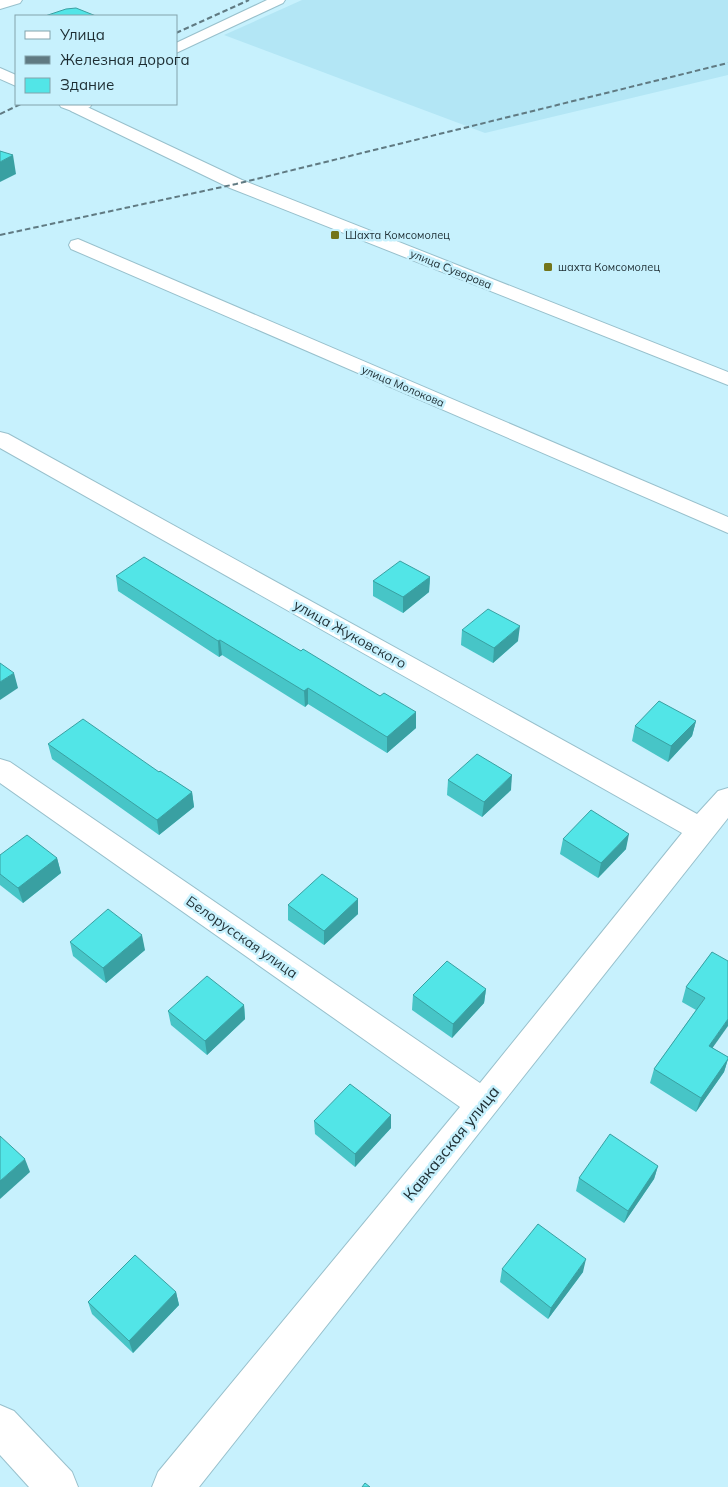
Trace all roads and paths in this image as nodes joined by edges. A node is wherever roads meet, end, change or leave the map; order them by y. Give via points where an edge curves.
1 (14, 0) edge
2 (278, 0) edge
3 (0, 5) edge
4 (178, 48) edge
5 (0, 73) edge
6 (15, 80) edge
7 (76, 105) edge
8 (78, 245) dead end
9 (728, 379) edge
10 (0, 439) edge
11 (728, 526) edge
12 (0, 769) edge
13 (728, 799) edge
14 (700, 830) junction
15 (483, 1104) junction
16 (0, 1425) edge
17 (57, 1487) edge
18 (173, 1487) edge

1 - 3 street
2 - 4 street
5 - 6 street
7 - 9 street, улица Суворова via 236,184
8 - 11 street, улица Молокова
10 - 14 street, улица Жуковского
12 - 15 street, Белорусская улица
13 - 14 street, Кавказская улица
14 - 15 street, Кавказская улица
15 - 18 street, Кавказская улица
16 - 17 street

